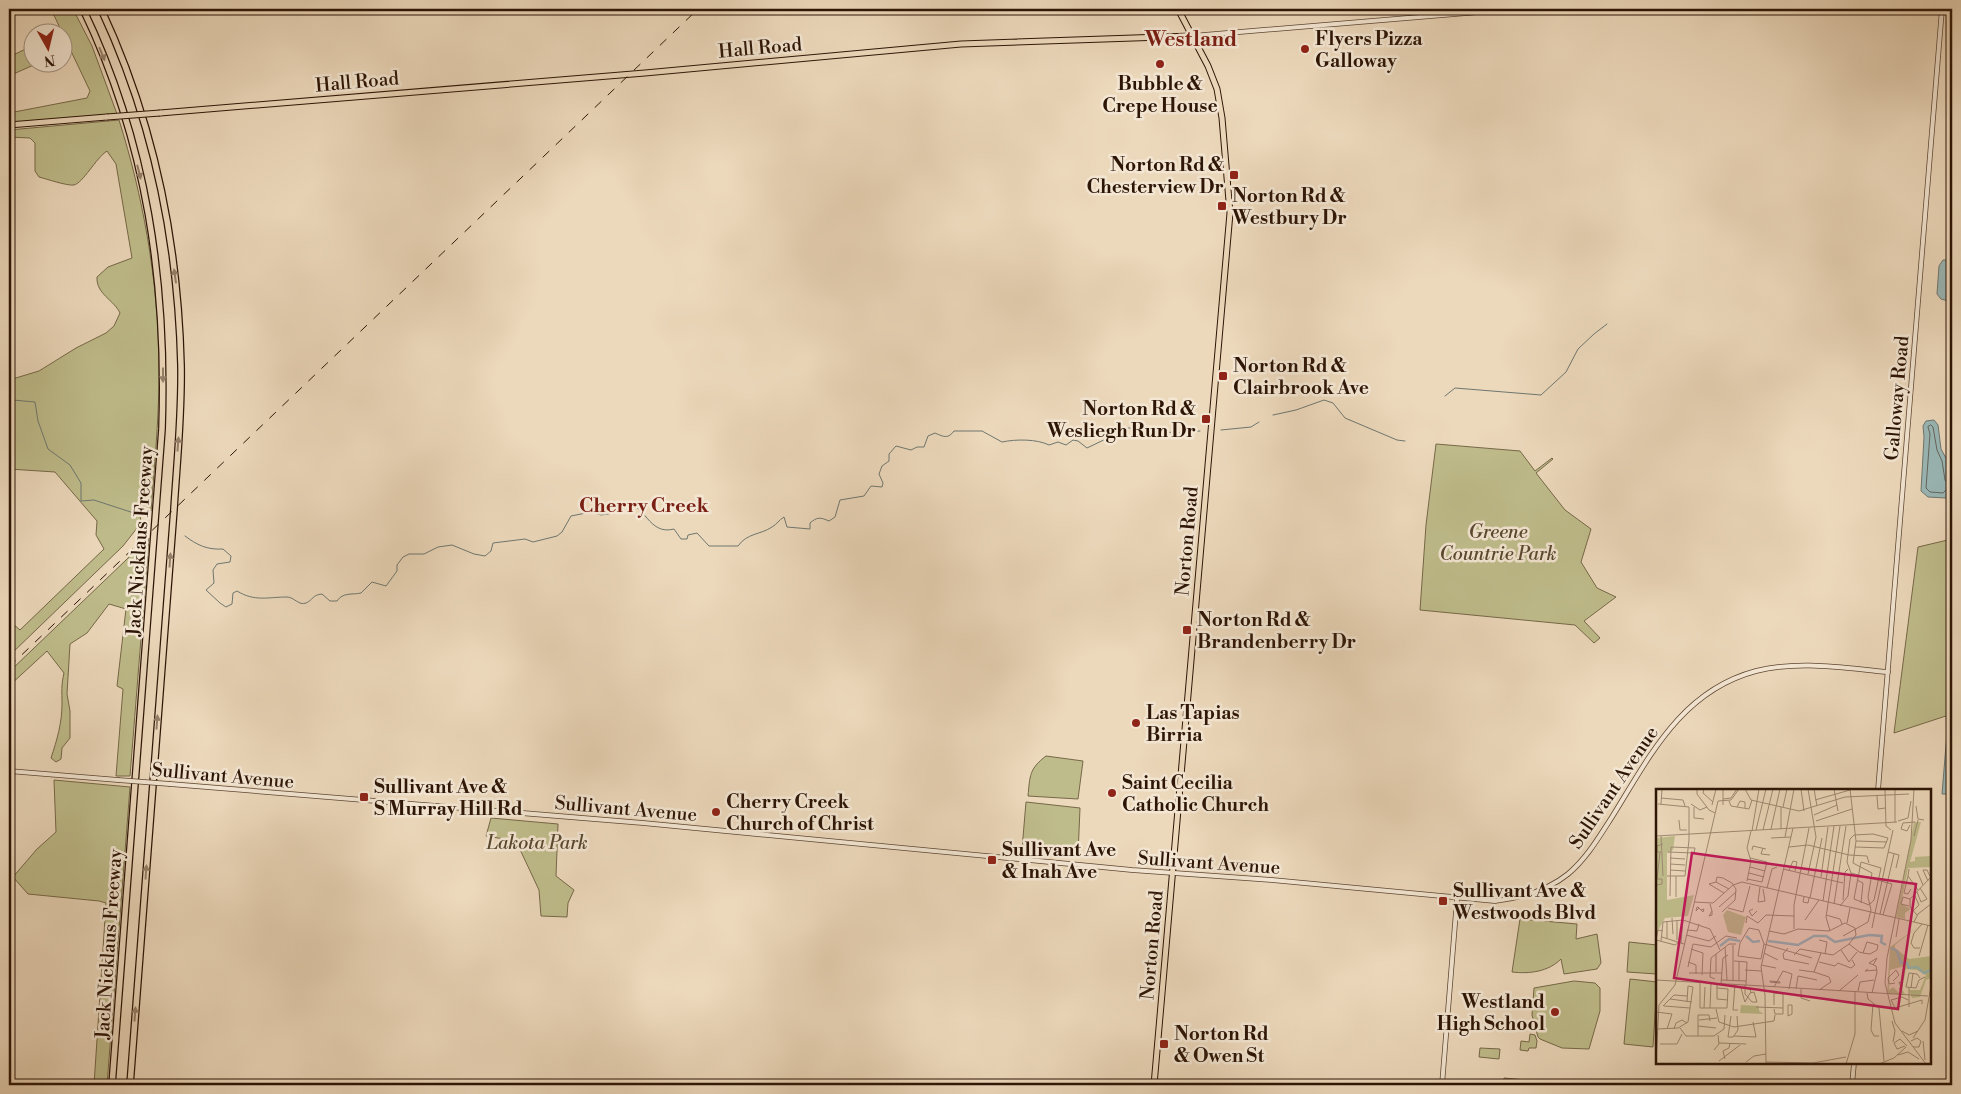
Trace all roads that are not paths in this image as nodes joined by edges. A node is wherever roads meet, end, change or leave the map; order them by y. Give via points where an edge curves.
1 (83, 9) edge
2 (101, 9) edge
3 (1178, 9) edge
4 (1515, 9) edge
5 (1942, 9) edge
6 (1192, 36) junction
7 (9, 126) edge
8 (1888, 672) junction
9 (9, 771) edge
10 (1878, 789) edge
11 (1172, 873) junction
12 (1457, 898) junction
13 (1854, 1064) edge
14 (112, 1085) edge
15 (130, 1085) edge
16 (1154, 1085) edge
17 (1442, 1085) edge
18 (1852, 1085) edge

1 -> 14 highway, Jack Nicklaus Freeway via 110,75 142,181 156,260 162,326 162,429
15 -> 2 highway, Jack Nicklaus Freeway via 180,424 181,368 176,282 160,188 136,97
3 - 6 main road, Norton Road
4 - 6 street, Hall Road
5 - 8 street, Galloway Road
6 - 7 main road, Hall Road, bridge via 952,45
6 - 11 main road, Norton Road via 1219,96 1230,213
8 - 10 street, Galloway Road
8 - 12 street, Sullivant Avenue via 1784,666 1747,674 1717,687 1689,707 1669,728 1595,844 1568,873 1550,886 1524,896 1495,901
9 - 11 street, Sullivant Avenue, bridge via 643,823
11 - 12 street, Sullivant Avenue
11 - 16 main road, Norton Road
12 - 17 street
13 - 18 street

